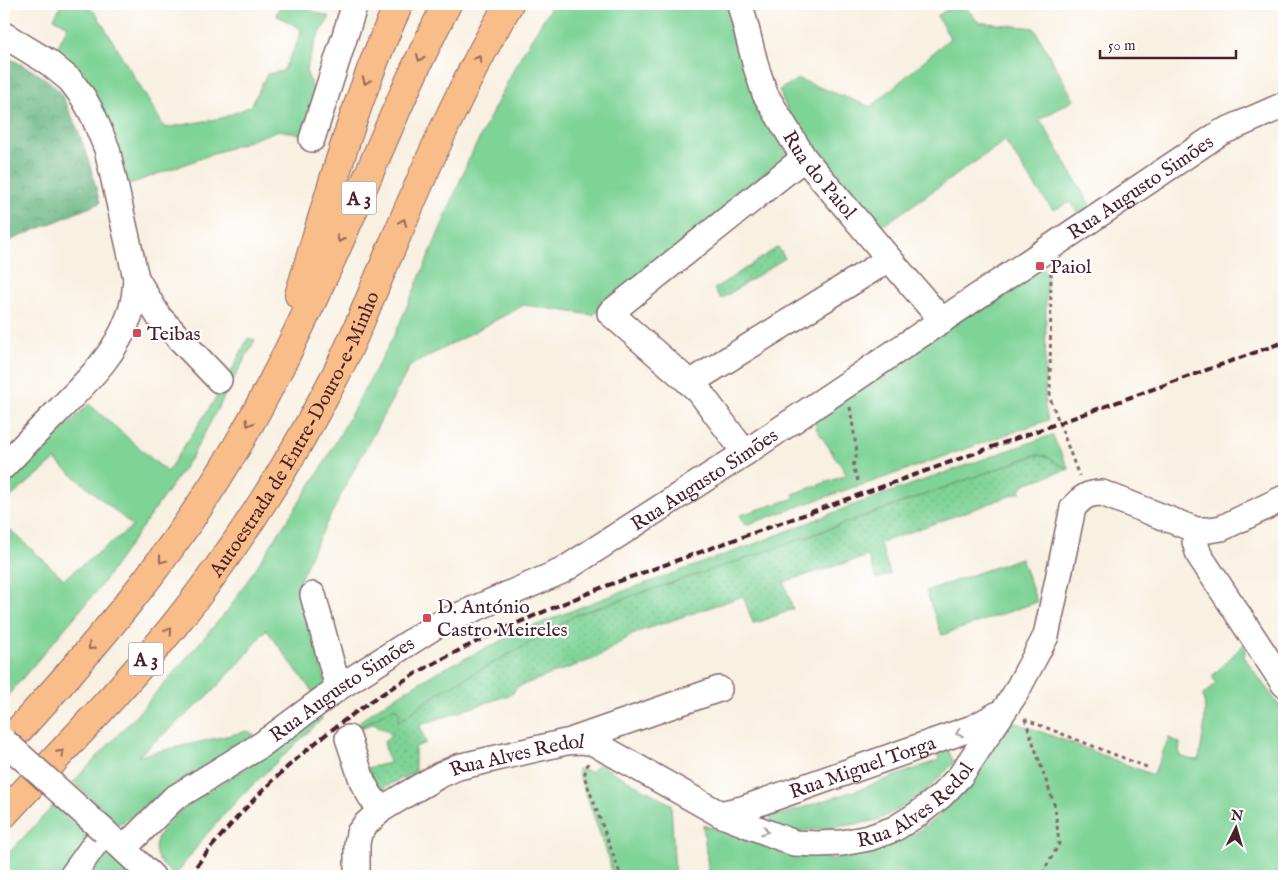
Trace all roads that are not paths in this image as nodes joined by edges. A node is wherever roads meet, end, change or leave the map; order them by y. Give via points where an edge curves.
1 (355, 4) edge
2 (399, 4) edge
3 (447, 4) edge
4 (509, 4) edge
5 (740, 4) edge
6 (4, 36) edge
7 (1284, 106) edge
8 (312, 139) dead end
9 (804, 158) junction
10 (889, 259) junction
11 (136, 278) junction
12 (942, 321) junction
13 (219, 380) dead end
14 (273, 380) junction
15 (690, 383) junction
16 (745, 453) junction
17 (4, 466) edge
18 (1284, 498) edge
19 (1196, 530) junction
20 (312, 595) dead end
21 (1284, 684) edge
22 (338, 688) junction
23 (719, 689) dead end
24 (1013, 715) junction
25 (348, 738) dead end
26 (4, 741) edge
27 (566, 742) junction
28 (4, 746) edge
29 (382, 810) junction
30 (4, 814) edge
31 (720, 814) junction
32 (104, 831) junction
33 (124, 848) junction
34 (72, 876) edge
35 (152, 876) edge
36 (357, 876) edge

1 - 8 street
2 -> 14 highway via 360,98
3 -> 14 highway, Autoestrada de Entre-Douro-e-Minho / A 3 via 314,299
30 -> 4 highway, Autoestrada de Entre-Douro-e-Minho / A 3 via 113,698 173,627 242,533 294,452 334,379 460,93
5 - 9 street, Rua do Paiol via 765,94
6 - 11 street via 48,62 70,80 93,115 108,149
7 - 12 street, Rua Augusto Simões via 1220,133
9 - 10 street, Rua do Paiol
9 - 15 street via 610,313
10 - 12 street, Rua do Paiol
10 - 15 street
11 - 13 street via 159,318
11 - 17 street via 129,319 108,356
12 - 16 street, Rua Augusto Simões
14 -> 28 highway, Autoestrada de Entre-Douro-e-Minho / A 3 via 218,478 164,557 123,610
15 - 16 street
16 - 22 street, Rua Augusto Simões via 562,571 437,625
18 - 19 street via 1222,528
19 - 21 street via 1199,555
19 - 24 street, Rua Alves Redol via 1102,493 1092,493 1080,500 1073,508 1046,636 1015,694
20 - 22 street
22 - 33 street, Rua Augusto Simões via 261,745 173,799
23 - 27 street
24 -> 31 street, Rua Miguel Torga via 742,810
31 -> 24 street, Rua Alves Redol via 794,843 842,843 869,838 894,829 941,796
25 - 29 street via 362,783
26 - 32 street, bridge
27 - 29 street, Rua Alves Redol via 458,767 405,794
27 - 31 street, Rua Alves Redol via 594,743
29 - 36 street, Rua Alves Redol via 359,833
32 - 33 street
32 - 34 street
33 - 35 street

